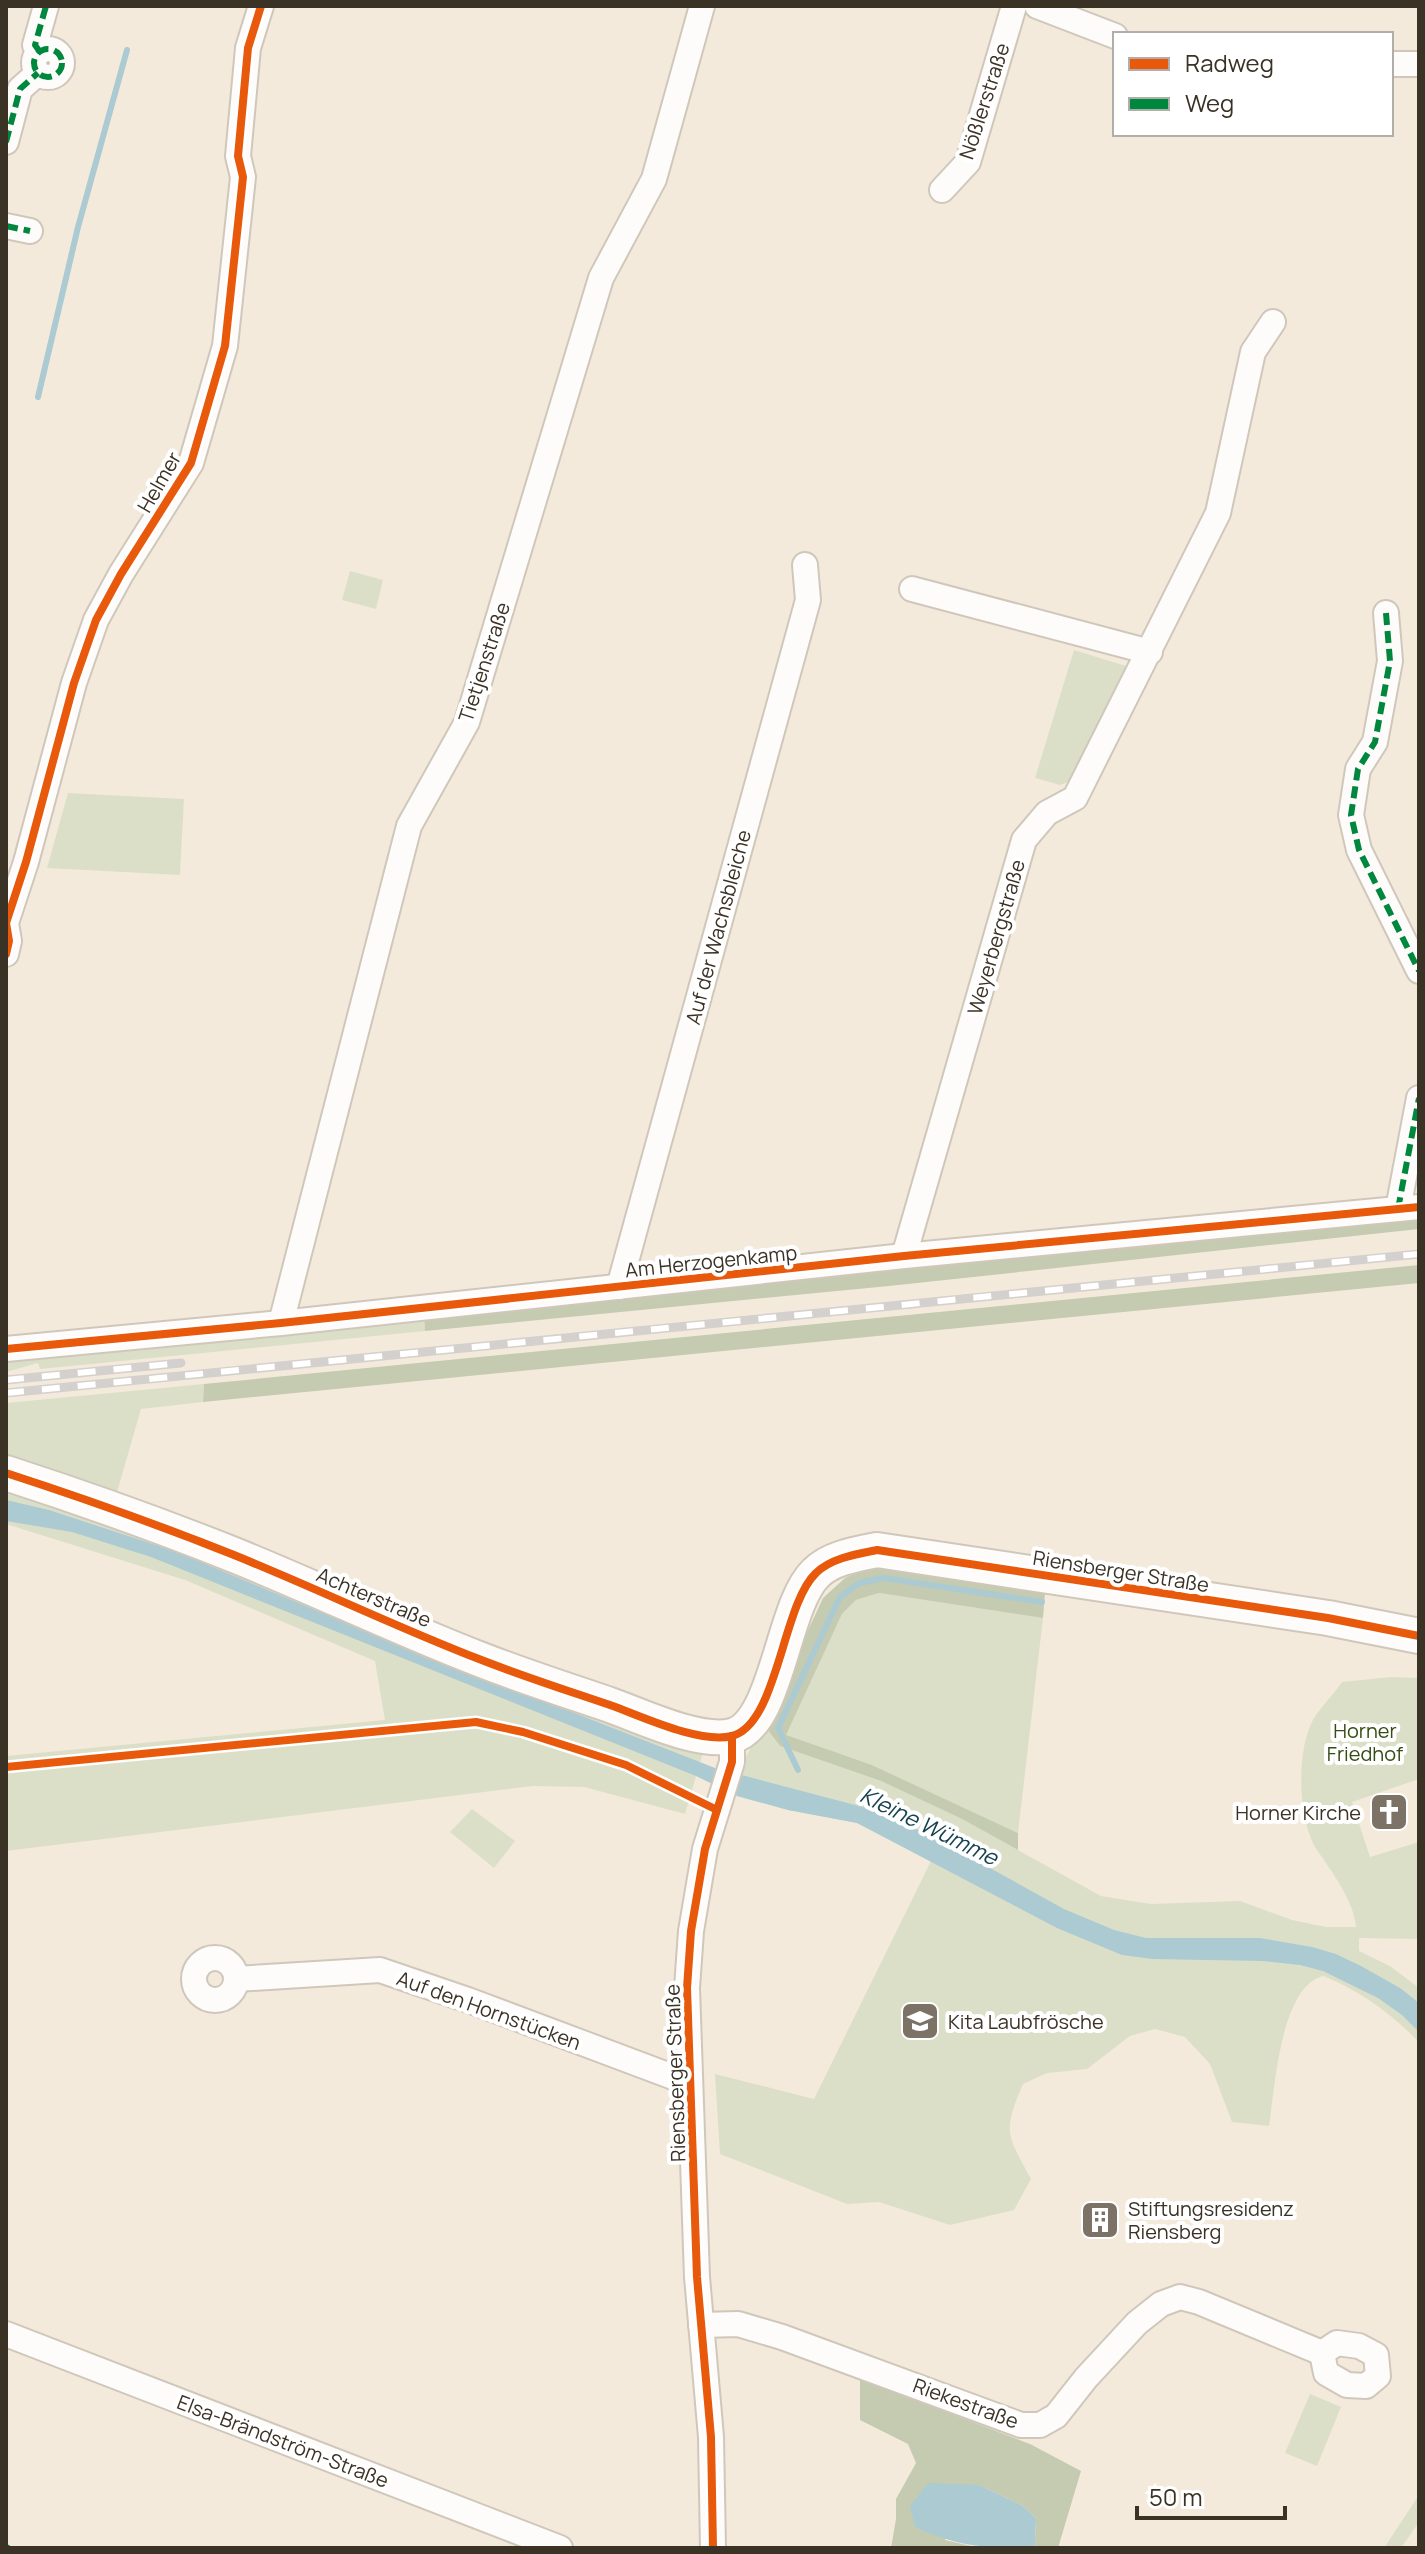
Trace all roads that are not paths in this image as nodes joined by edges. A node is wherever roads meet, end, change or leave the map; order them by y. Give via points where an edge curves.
1 (46, 6) edge
2 (261, 6) edge
3 (702, 6) edge
4 (1014, 6) edge
5 (1037, 6) edge
6 (1113, 35) edge
7 (1393, 64) edge
8 (1419, 64) edge
9 (6, 142) edge
10 (942, 190) dead end
11 (1273, 322) dead end
12 (805, 565) dead end
13 (912, 589) dead end
14 (1386, 613) dead end
15 (1150, 652) junction
16 (6, 954) edge
17 (1419, 971) edge
18 (1419, 1098) edge
19 (1409, 1208) edge
20 (904, 1256) junction
21 (619, 1287) junction
22 (281, 1323) junction
23 (6, 1349) edge
24 (6, 1473) edge
25 (1328, 1618) junction
26 (1419, 1626) edge
27 (1419, 1636) edge
28 (732, 1749) junction
29 (236, 1979) dead end
30 (689, 2083) junction
31 (701, 2325) junction
32 (6, 2334) edge
33 (1322, 2353) dead end
34 (560, 2548) edge
35 (713, 2548) edge

1 - 9 street via 35,45 39,63 20,89
2 - 16 street, Helmer via 248,48 238,156 243,177 225,346 191,463 92,631 6,923
3 - 22 street, Tietjenstraße via 654,179 601,278 467,722 409,826
4 - 10 street, Nößlerstraße via 968,162
5 - 6 street
7 - 8 street
11 - 15 street, Weyerbergstraße via 1253,352 1218,513
12 - 21 street, Auf der Wachsbleiche via 808,600
13 - 15 street
14 - 17 street via 1390,661 1375,742 1358,769 1351,815 1359,850
15 - 20 street, Weyerbergstraße via 1075,798 1047,813 1024,840
18 - 19 street
19 - 20 street, Am Herzogenkamp
20 - 21 street, Am Herzogenkamp
21 - 22 street, Am Herzogenkamp
22 - 23 street, Am Herzogenkamp
24 - 28 street, Achterstraße via 235,1555 478,1659
25 - 26 street, Riensberger Straße
25 - 27 street, Riensberger Straße
25 - 28 street, Riensberger Straße via 877,1550 846,1556 816,1573 803,1592 762,1706
28 - 30 street, Riensberger Straße via 705,1849 691,1931
29 - 30 street, Auf den Hornstücken via 380,1970
30 - 31 street, Riensberger Straße
31 - 33 street, Riekestraße via 738,2324 782,2337 1021,2425 1040,2425 1056,2416 1137,2323 1180,2297
31 - 35 street, Riensberger Straße
32 - 34 street, Elsa-Brändström-Straße

